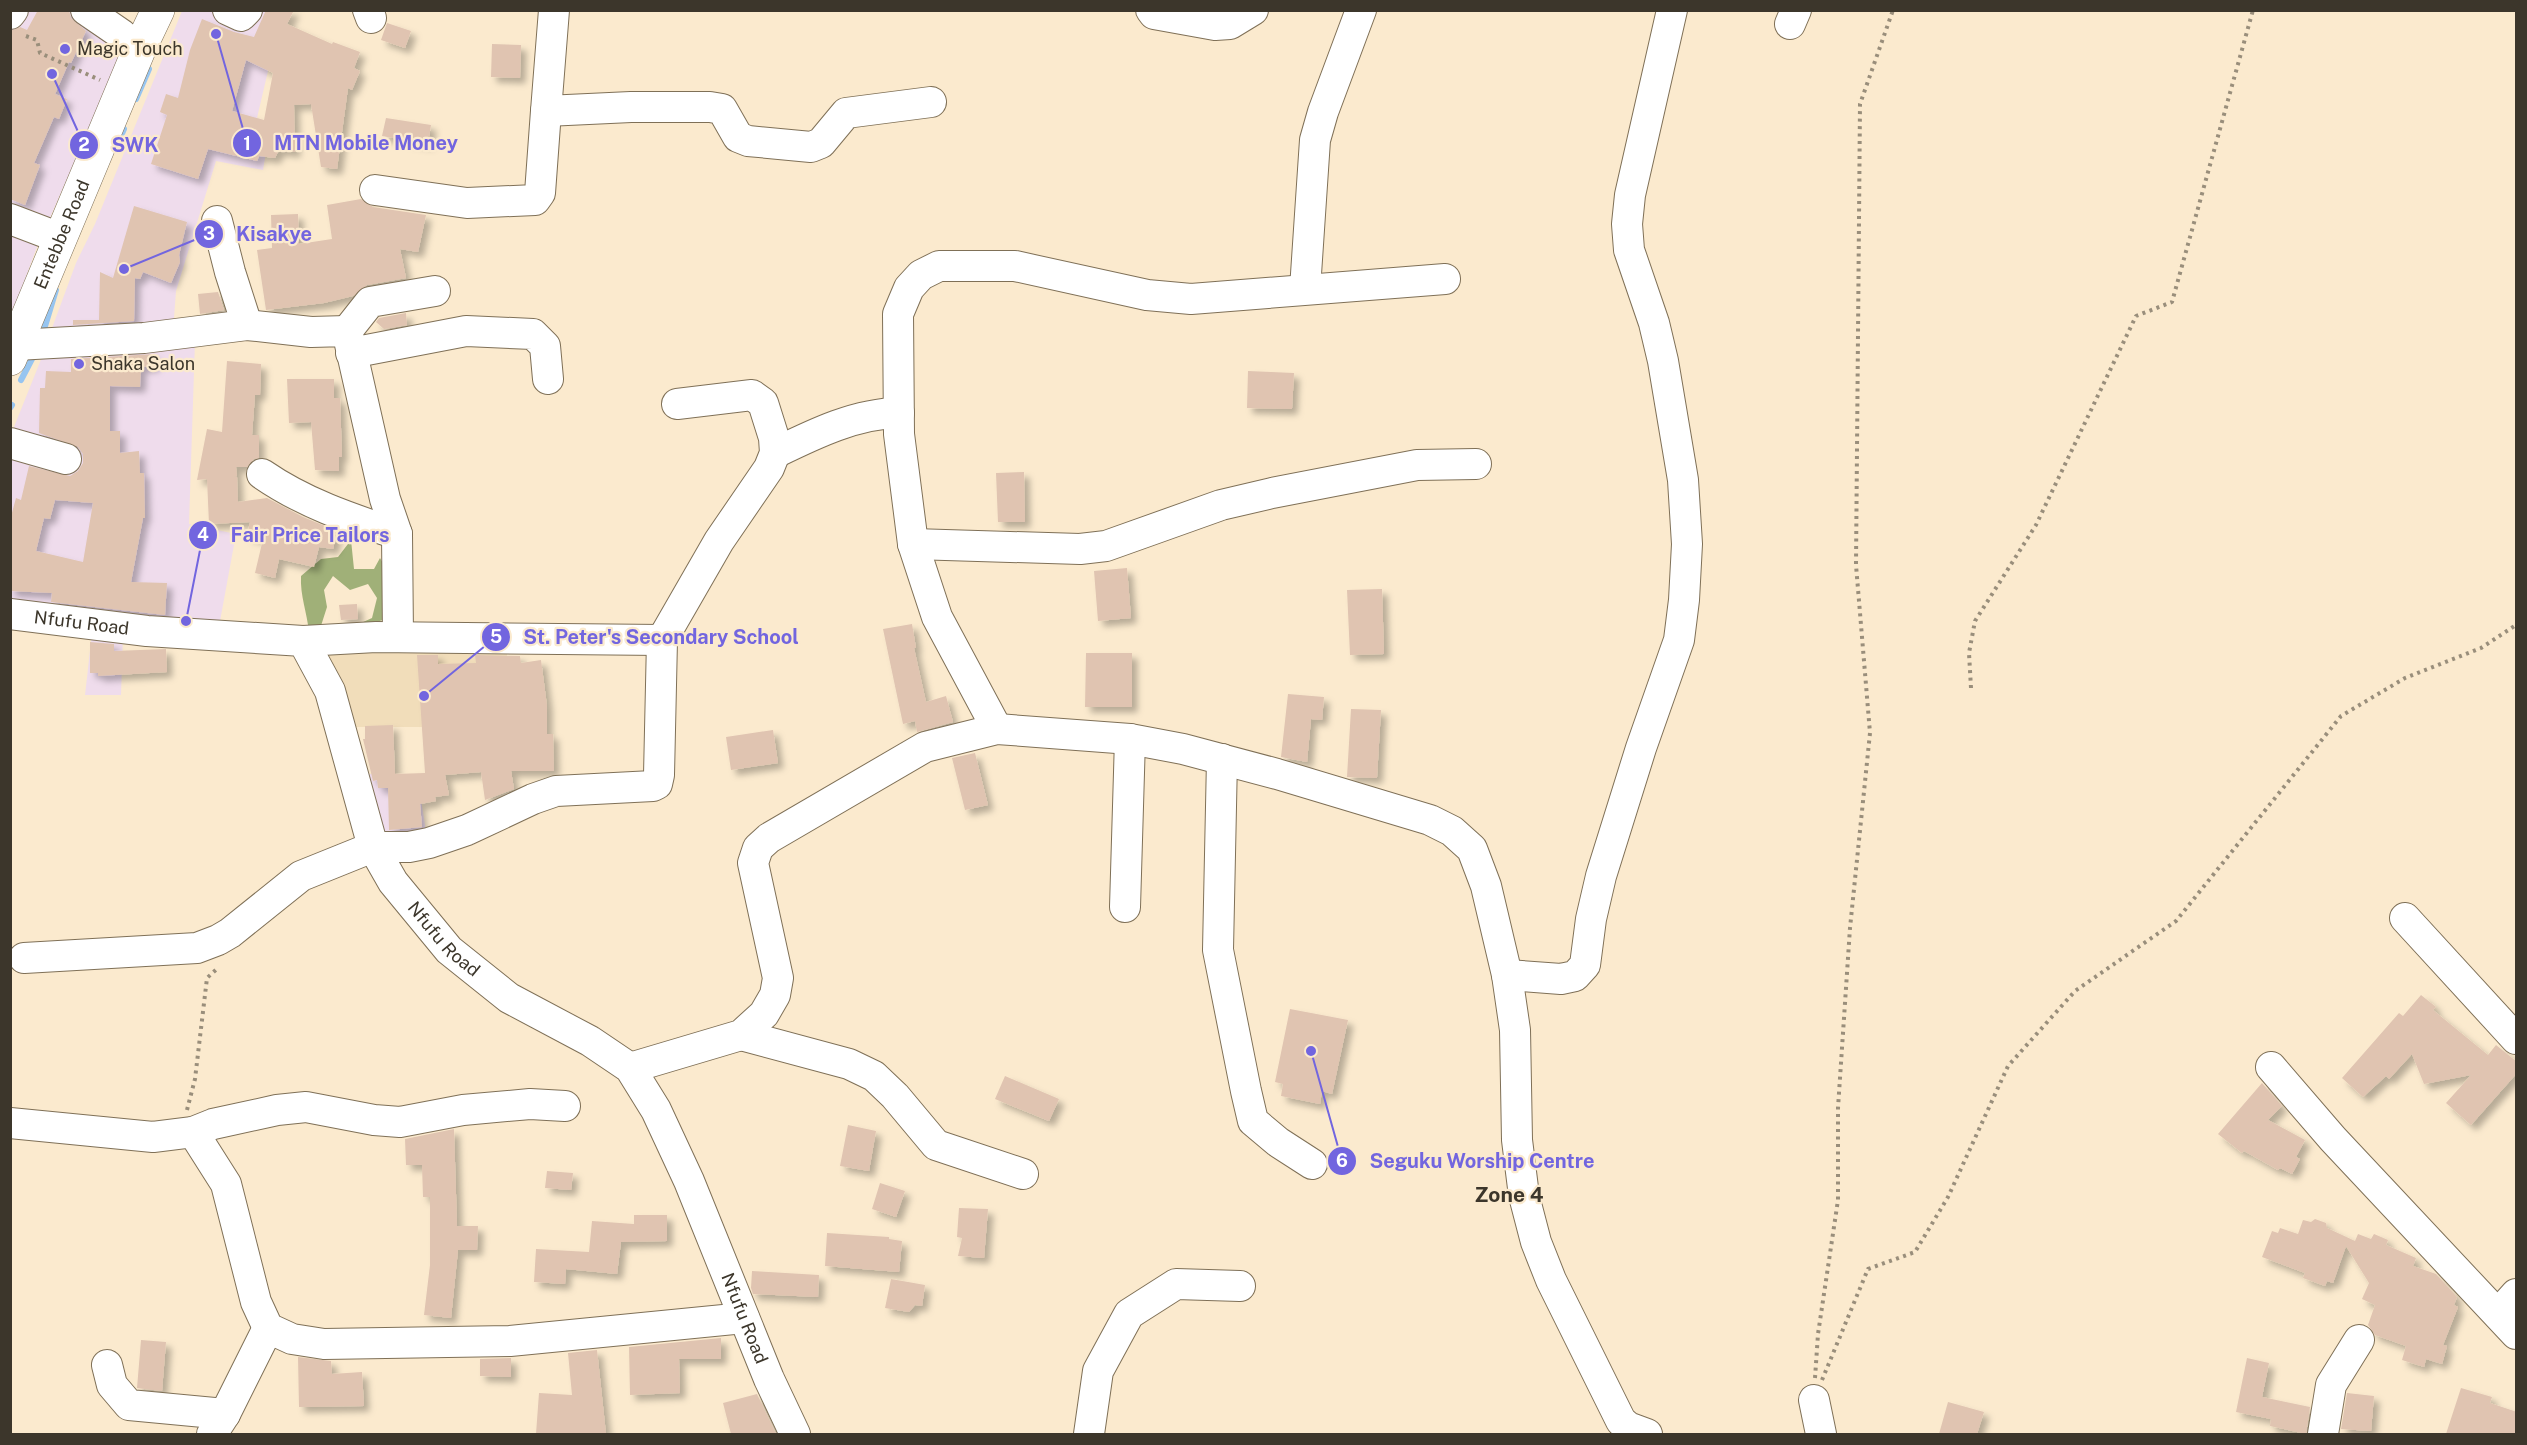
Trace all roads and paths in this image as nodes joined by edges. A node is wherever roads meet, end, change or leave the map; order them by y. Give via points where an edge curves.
1 (86, 10) edge
2 (158, 10) edge
3 (228, 10) edge
4 (247, 10) edge
5 (554, 10) edge
6 (1151, 10) edge
7 (1253, 10) edge
8 (1361, 10) edge
9 (1671, 10) edge
10 (1893, 10) edge
11 (2253, 10) edge
12 (17, 20) edge
13 (139, 50) junction
14 (122, 91) junction
15 (931, 102) dead end
16 (546, 111) junction
17 (375, 190) dead end
18 (10, 219) edge
19 (217, 221) dead end
20 (60, 238) junction
21 (1445, 279) dead end
22 (1305, 289) junction
23 (435, 291) dead end
24 (247, 325) junction
25 (349, 342) junction
26 (13, 352) edge
27 (548, 380) dead end
28 (677, 404) dead end
29 (899, 413) junction
30 (10, 443) edge
31 (774, 453) junction
32 (66, 459) dead end
33 (1476, 464) dead end
34 (262, 474) dead end
35 (397, 534) junction
36 (913, 544) junction
37 (10, 614) edge
38 (2517, 625) edge
39 (399, 637) junction
40 (662, 640) junction
41 (303, 641) junction
42 (1971, 688) dead end
43 (997, 729) junction
44 (1130, 739) junction
45 (1222, 759) junction
46 (373, 847) junction
47 (1125, 907) dead end
48 (2405, 918) dead end
49 (24, 957) dead end
50 (223, 963) dead end
51 (1507, 975) junction
52 (741, 1035) junction
53 (2517, 1039) edge
54 (2271, 1067) dead end
55 (630, 1068) junction
56 (565, 1106) dead end
57 (10, 1123) edge
58 (193, 1132) junction
59 (1312, 1164) dead end
60 (1023, 1174) dead end
61 (1240, 1286) dead end
62 (2510, 1314) edge
63 (744, 1318) junction
64 (268, 1328) junction
65 (2359, 1340) dead end
66 (106, 1365) dead end
67 (1814, 1400) junction
68 (218, 1424) edge
69 (1633, 1432) edge
70 (795, 1434) edge
71 (1089, 1434) edge
72 (1821, 1434) edge
73 (2323, 1434) edge

1 - 13 street
2 - 13 main road, Entebbe Road
3 - 4 street via 241,16
5 - 16 street
6 - 7 street via 1154,14 1215,25 1230,24
8 - 22 street via 1316,140
9 - 51 street via 1627,224 1629,250 1663,361 1683,480 1687,544 1679,640 1601,876 1585,965 1575,976 1561,979
10 - 67 path via 1860,104 1856,565 1870,733 1850,928 1838,1108 1838,1200 1818,1334
11 - 42 path via 2172,302 2136,316 2036,525 1975,621 1969,653
12 - 14 path via 37,40 40,53
13 - 14 main road, Entebbe Road
14 - 20 main road, Entebbe Road
15 - 16 street via 846,113 821,143 811,147 748,141 738,136 722,109 710,107
16 - 17 street via 540,193 535,200 467,203
18 - 20 street
19 - 24 street
20 - 26 main road, Entebbe Road
21 - 22 street
22 - 29 street via 1191,298 1148,296 1015,266 939,266 921,275 909,288 898,314
23 - 25 street via 370,302
24 - 25 street via 311,332
24 - 26 street
25 - 27 street via 466,331 533,334 545,346
25 - 35 street via 385,499
28 - 31 street via 752,395 763,403 774,438
29 - 31 street via 883,413 835,427
29 - 36 street
30 - 32 street
31 - 40 street via 769,468 719,541
33 - 36 street via 1417,465 1221,505 1106,546 1080,549
34 - 35 street via 290,493 334,513
35 - 39 street
36 - 43 street via 937,617
37 - 41 street, Nfufu Road via 135,630
38 - 67 path via 2481,648 2405,678 2341,716 2176,921 2067,999 2008,1066 1948,1197 1914,1252 1868,1269
39 - 40 street
39 - 41 street
40 - 46 street via 657,784 556,791 429,843
41 - 46 street, Nfufu Road via 330,691
43 - 44 street
43 - 52 street via 925,747 758,848 753,863 778,978 775,995 764,1014
44 - 45 street
44 - 47 street
45 - 51 street via 1430,820 1452,831 1472,849 1479,867
45 - 59 street via 1218,950 1246,1091 1253,1121
46 - 49 street via 301,876 230,933 197,948
46 - 55 street, Nfufu Road via 393,882 449,950 509,998 590,1041
48 - 53 street
50 - 58 path via 207,978 195,1079 187,1110
51 - 69 street via 1515,1030 1517,1140 1524,1196 1536,1242 1621,1421
52 - 55 street
52 - 60 street via 849,1064 874,1076 936,1145
54 - 62 street via 2332,1139
55 - 63 street, Nfufu Road via 656,1110 689,1181
56 - 58 street via 530,1104 463,1110 400,1122 306,1107 277,1110
57 - 58 street via 153,1137
58 - 64 street via 226,1184 256,1302
61 - 71 street via 1176,1284 1129,1314 1098,1371
63 - 64 street via 510,1341 324,1344 292,1339
63 - 70 street, Nfufu Road
64 - 68 street
65 - 73 street via 2331,1385
66 - 68 street via 112,1385 129,1405
67 - 72 street

